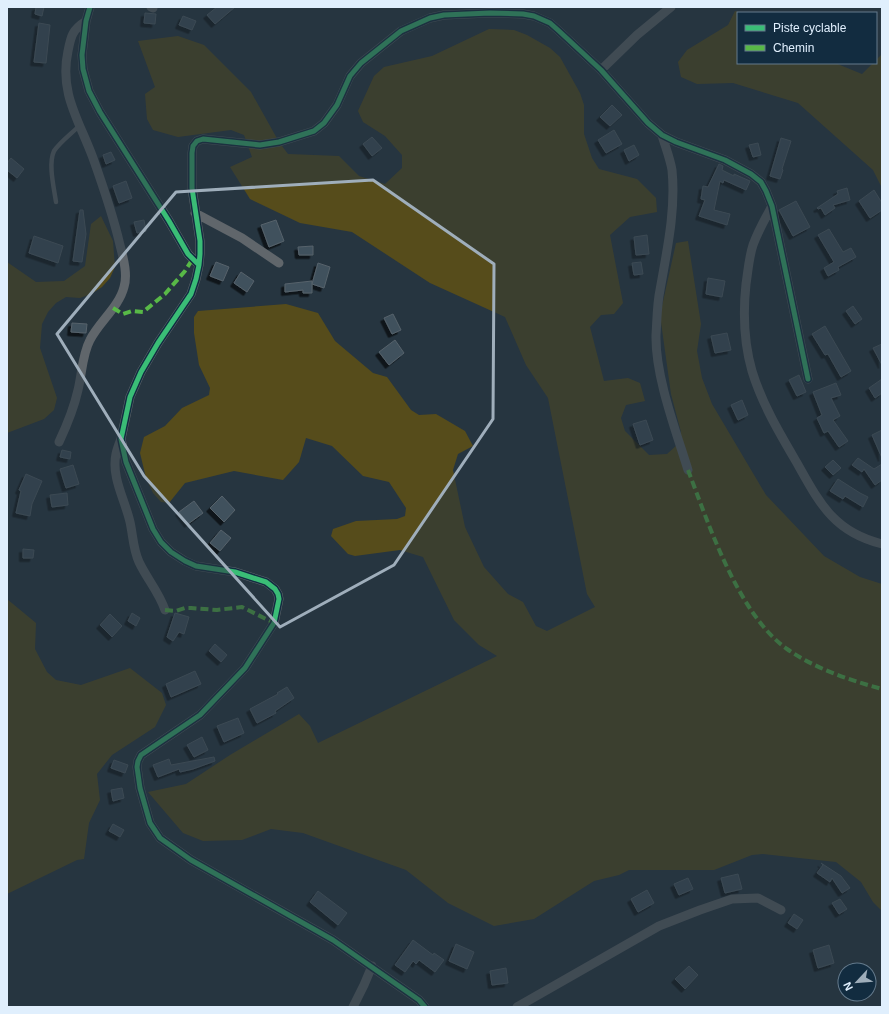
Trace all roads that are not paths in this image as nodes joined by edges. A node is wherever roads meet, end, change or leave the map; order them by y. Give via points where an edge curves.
1 (90, 7) edge
2 (671, 7) edge
3 (86, 21) junction
4 (601, 70) junction
5 (79, 126) junction
6 (662, 135) junction
7 (56, 202) dead end
8 (772, 206) junction
9 (195, 213) junction
10 (279, 263) dead end
11 (198, 265) junction
12 (808, 379) dead end
13 (121, 438) junction
14 (59, 442) dead end
15 (688, 470) dead end
16 (882, 544) edge
17 (165, 610) dead end
18 (781, 910) dead end
19 (372, 966) junction
20 (353, 1007) edge
21 (425, 1007) edge
22 (517, 1007) edge

1 - 3 street
2 - 4 street
3 - 5 street via 71,34 65,64 66,88
3 - 11 street via 83,68 93,101 188,254
4 - 6 street
4 - 9 street via 550,23 534,16 490,13 430,18 401,31 361,63 350,76 333,111 314,132 260,145 203,139 197,141 192,154
5 - 7 lane via 54,150 51,167
5 - 14 street via 92,156 120,243 125,274 124,286 113,308 90,340 78,392
6 - 8 street via 725,160 751,174 761,182
6 - 15 street via 672,169 673,195 670,237 660,292 656,337 658,362 666,396
8 - 12 street
8 - 16 street via 753,246 747,276 744,319 752,371 770,415 826,509 839,524 853,534
9 - 10 street via 242,238
9 - 11 street via 200,241
11 - 13 street via 191,294 141,372 130,397
13 - 17 street via 115,454 117,485 130,523 138,559
13 - 19 street via 126,462 153,529 161,542 171,552 196,566 235,572 266,582 275,589 279,599 274,623 245,668 200,715 141,755 137,767 150,823 160,838 191,860 333,940
18 - 22 street via 758,898 732,899 700,910 659,926
19 - 20 street
19 - 21 street

